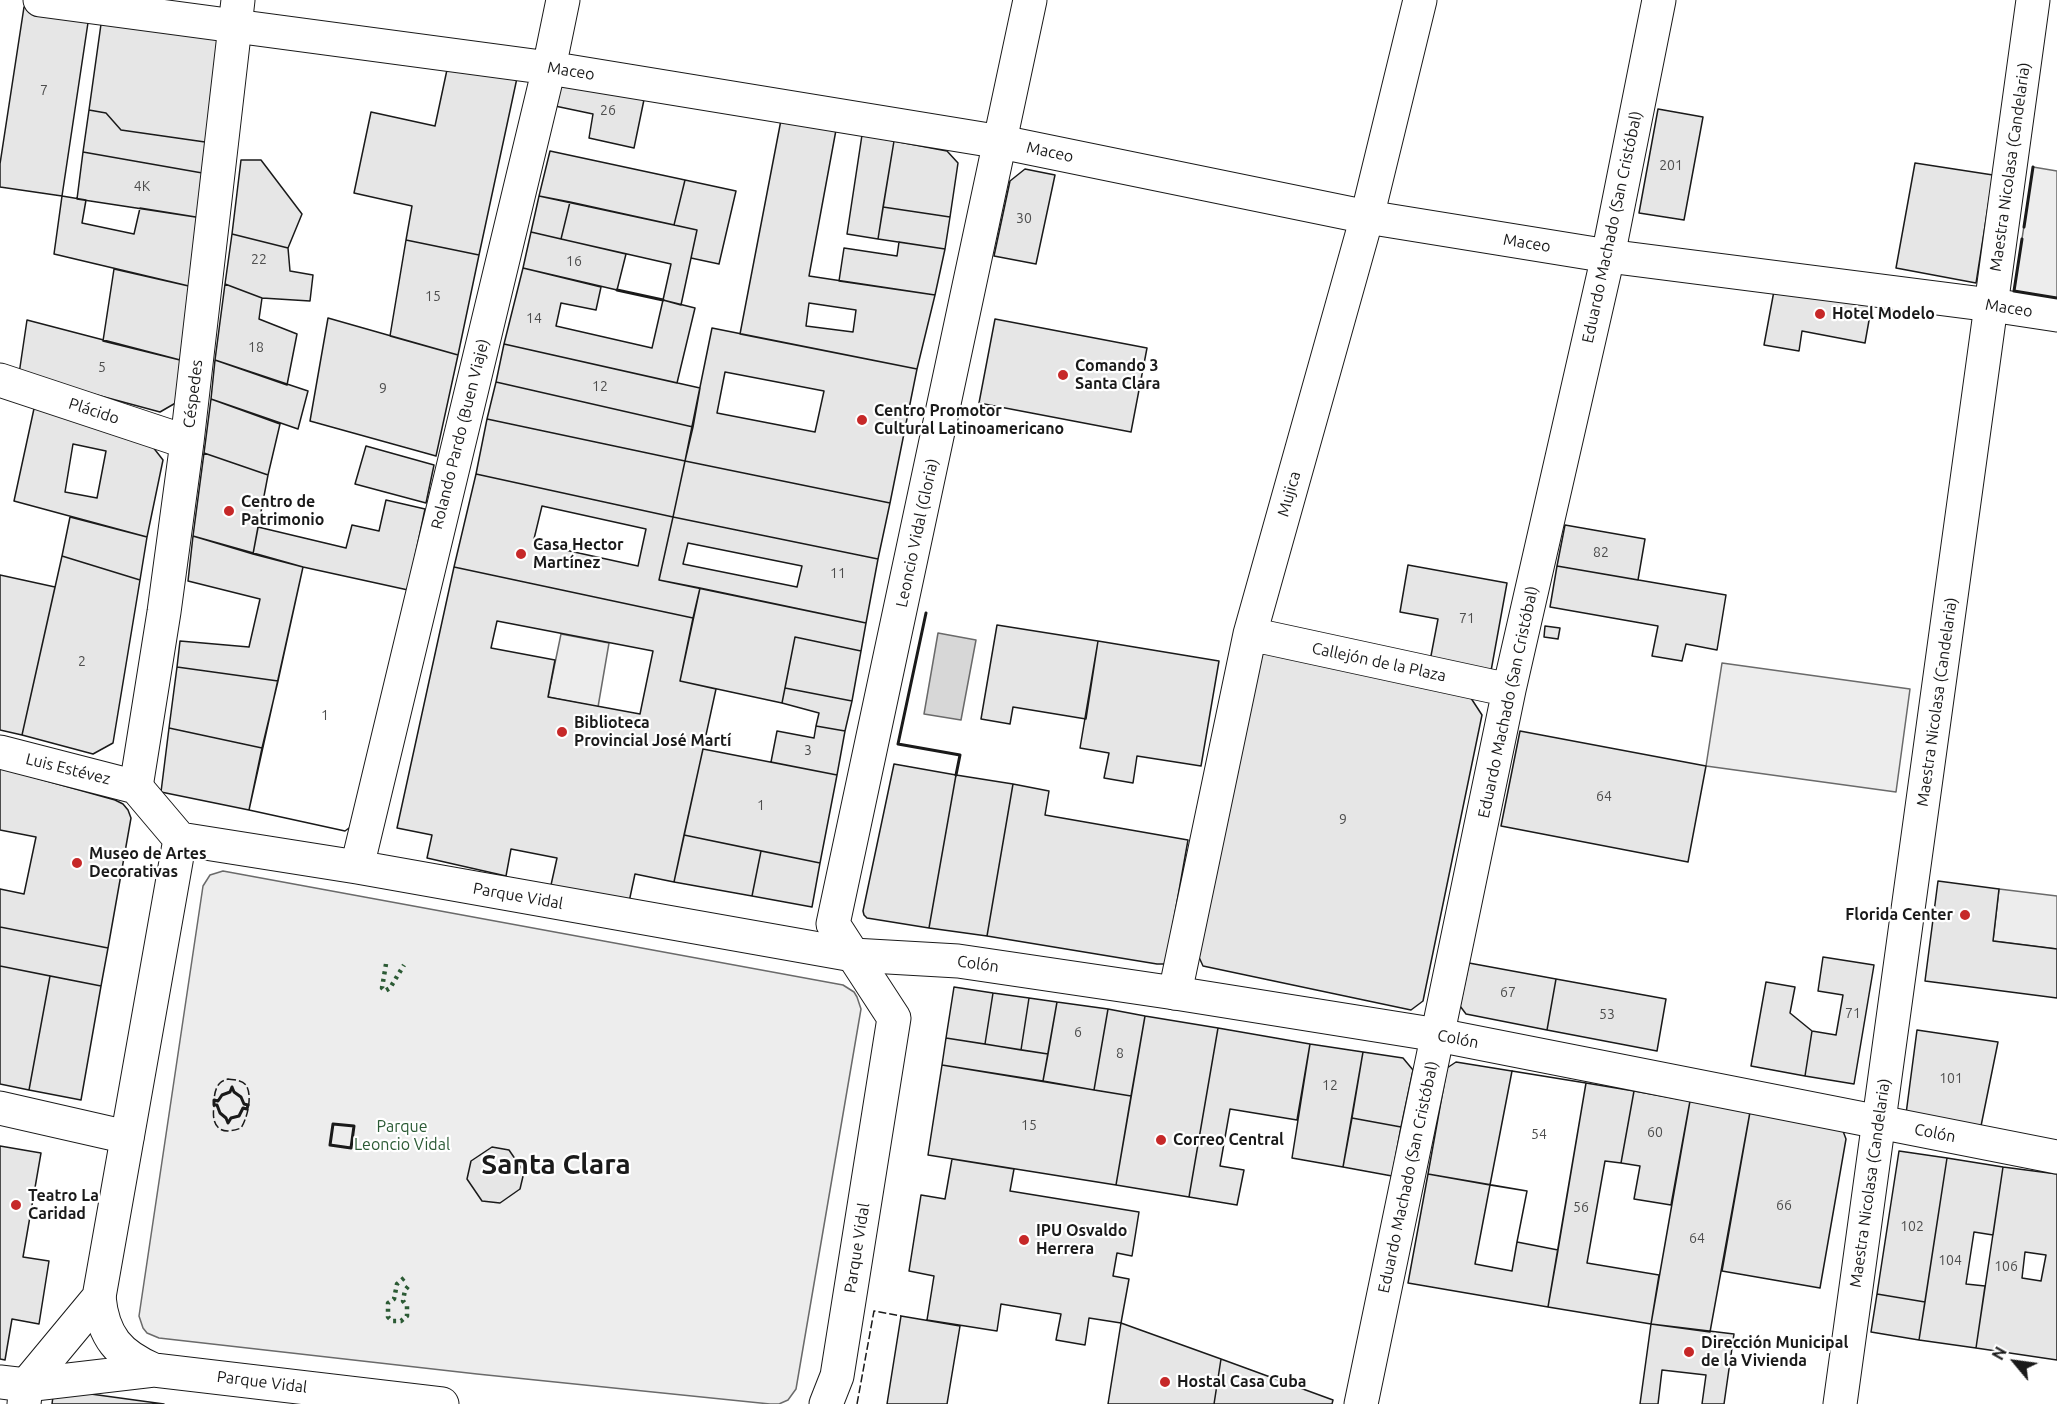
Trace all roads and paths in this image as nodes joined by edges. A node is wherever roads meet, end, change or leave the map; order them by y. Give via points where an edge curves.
1 (40, 0) edge
2 (563, 0) edge
3 (1030, 0) edge
4 (1420, 0) edge
5 (1659, 0) edge
6 (2033, 0) edge
7 (237, 13) edge
8 (549, 68) junction
9 (1001, 142) junction
10 (1368, 217) junction
11 (1608, 256) junction
12 (1991, 305) junction
13 (2057, 315) edge
14 (0, 380) edge
15 (187, 442) junction
16 (1250, 634) junction
17 (1509, 690) junction
18 (0, 752) edge
19 (136, 787) junction
20 (180, 839) junction
21 (357, 867) junction
22 (854, 955) junction
23 (1175, 993) junction
24 (1438, 1035) junction
25 (0, 1108) edge
26 (1879, 1122) junction
27 (127, 1137) junction
28 (2057, 1157) edge
29 (99, 1297) junction
30 (154, 1370) junction
31 (17, 1390) edge
32 (442, 1404) edge
33 (826, 1404) edge
34 (1361, 1404) edge
35 (1840, 1404) edge

1 - 7 street, Maceo
2 - 8 street, Rolando Pardo (Buen Viaje)
3 - 9 street, Leoncio Vidal (Gloria)
4 - 10 street, Mujica
5 - 11 street, Eduardo Machado (San Cristóbal)
6 - 12 street, Maestra Nicolasa (Candelaria)
7 - 8 street, Maceo
7 - 15 street, Céspedes
8 - 9 street, Maceo
8 - 21 street, Rolando Pardo (Buen Viaje)
9 - 10 street, Maceo
9 - 22 street, Leoncio Vidal (Gloria) via 833,924
10 - 11 street, Maceo
10 - 16 street, Mujica
11 - 12 street, Maceo
11 - 17 street, Eduardo Machado (San Cristóbal)
12 - 13 street, Maceo
12 - 26 street, Maestra Nicolasa (Candelaria)
14 - 15 street, Plácido
15 - 19 street, Céspedes
16 - 17 street, Callejón de la Plaza
16 - 23 street, Mujica
17 - 24 street, Eduardo Machado (San Cristóbal)
18 - 19 street, Luis Estévez
19 - 20 street
20 - 21 street, Parque Vidal
20 - 27 street, Parque Vidal
21 - 22 street, Parque Vidal
22 - 23 street, Colón via 958,961
22 - 33 street, Parque Vidal via 894,1017 837,1376
23 - 24 street, Colón
24 - 26 street, Colón
24 - 34 street, Eduardo Machado (San Cristóbal)
25 - 27 street
26 - 28 street, Colón
26 - 35 street, Maestra Nicolasa (Candelaria)
27 - 29 street, Parque Vidal
29 - 30 street, Parque Vidal via 107,1332 118,1348
29 - 31 street, Parque Vidal
30 - 31 street, Parque Vidal
30 - 32 street, Parque Vidal

